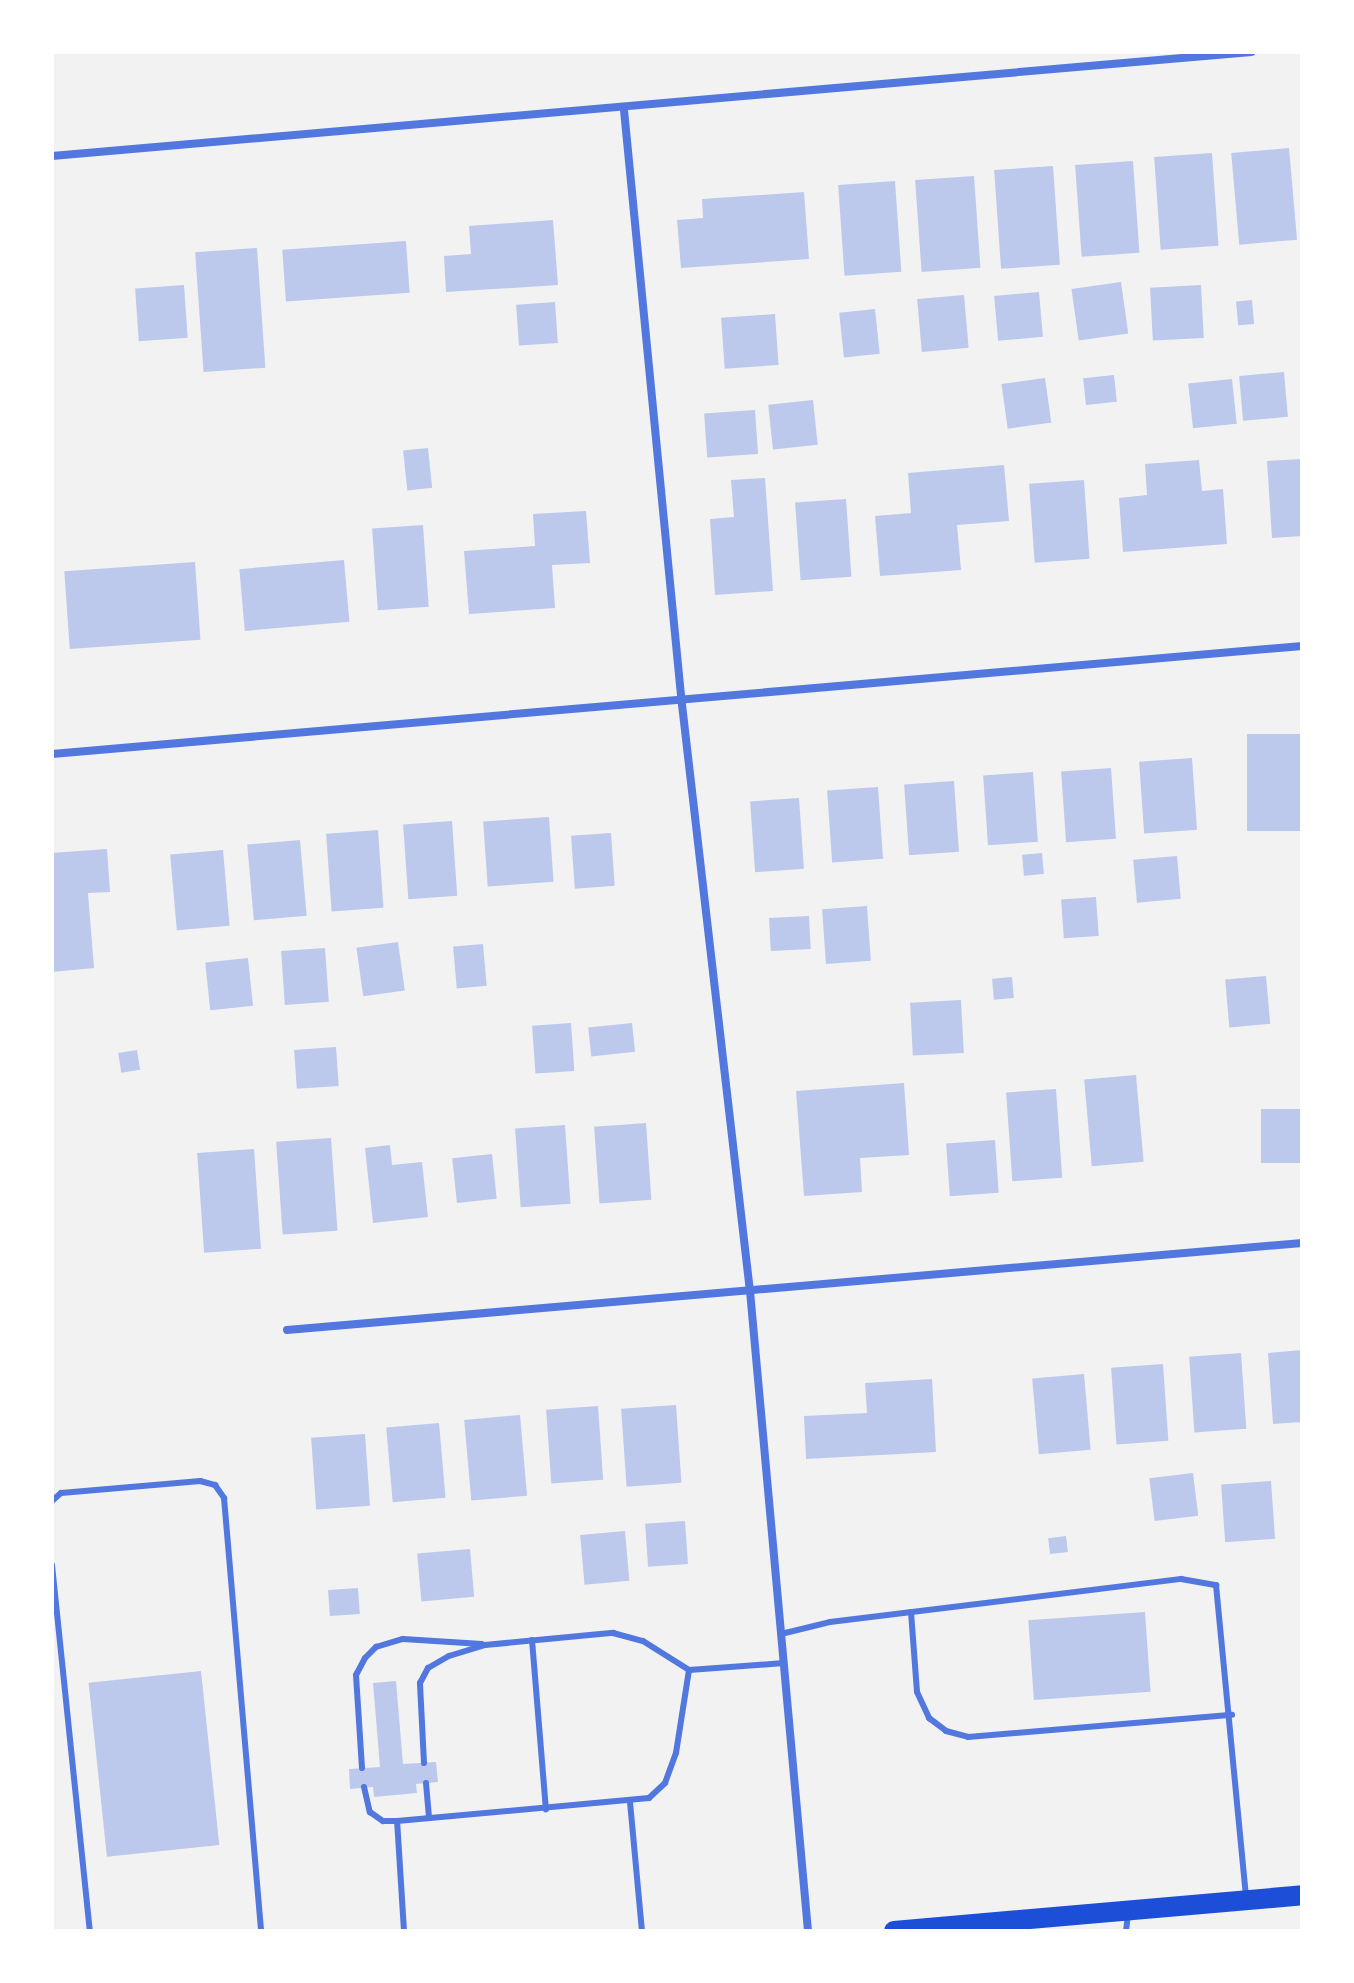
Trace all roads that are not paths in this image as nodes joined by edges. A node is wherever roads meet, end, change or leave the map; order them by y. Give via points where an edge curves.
1 (1251, 52) edge
2 (624, 110) junction
3 (52, 156) edge
4 (1302, 646) edge
5 (681, 696) junction
6 (52, 754) edge
7 (1302, 1243) edge
8 (750, 1291) junction
9 (287, 1330) dead end
10 (52, 1501) edge
11 (52, 1565) edge
12 (911, 1612) junction
13 (781, 1634) junction
14 (532, 1640) junction
15 (485, 1645) junction
16 (784, 1663) junction
17 (689, 1670) junction
18 (1232, 1715) junction
19 (424, 1763) dead end
20 (362, 1768) dead end
21 (426, 1783) dead end
22 (364, 1787) dead end
23 (630, 1802) junction
24 (546, 1809) junction
25 (429, 1817) junction
26 (397, 1821) junction
27 (1302, 1895) edge
28 (1246, 1900) junction
29 (1127, 1921) edge
30 (90, 1931) edge
31 (261, 1931) edge
32 (404, 1931) edge
33 (642, 1931) edge
34 (808, 1931) edge
35 (894, 1931) edge

1 - 2 street
2 - 3 street
2 - 5 street
4 - 5 street
5 - 6 street
5 - 8 street
7 - 8 street
8 - 9 street
8 - 13 street
10 - 31 lane via 61,1493 200,1481 215,1485 224,1498
11 - 30 lane
12 - 13 lane
12 - 18 lane via 917,1692 929,1718 946,1731 968,1737
12 - 18 lane via 1205,1579 1220,1595
13 - 16 street
14 - 15 lane
14 - 17 lane via 613,1633 643,1641
14 - 24 lane
15 - 19 lane via 428,1668 420,1683
15 - 20 lane via 403,1639 370,1652 356,1675
16 - 17 lane
16 - 34 street
17 - 23 lane via 676,1753 665,1783 649,1798
18 - 28 lane
21 - 25 lane
22 - 26 lane via 370,1812 383,1821
23 - 24 lane
23 - 33 lane
24 - 25 lane
25 - 26 lane
26 - 32 lane
27 - 28 main road
28 - 29 main road
29 - 35 main road

